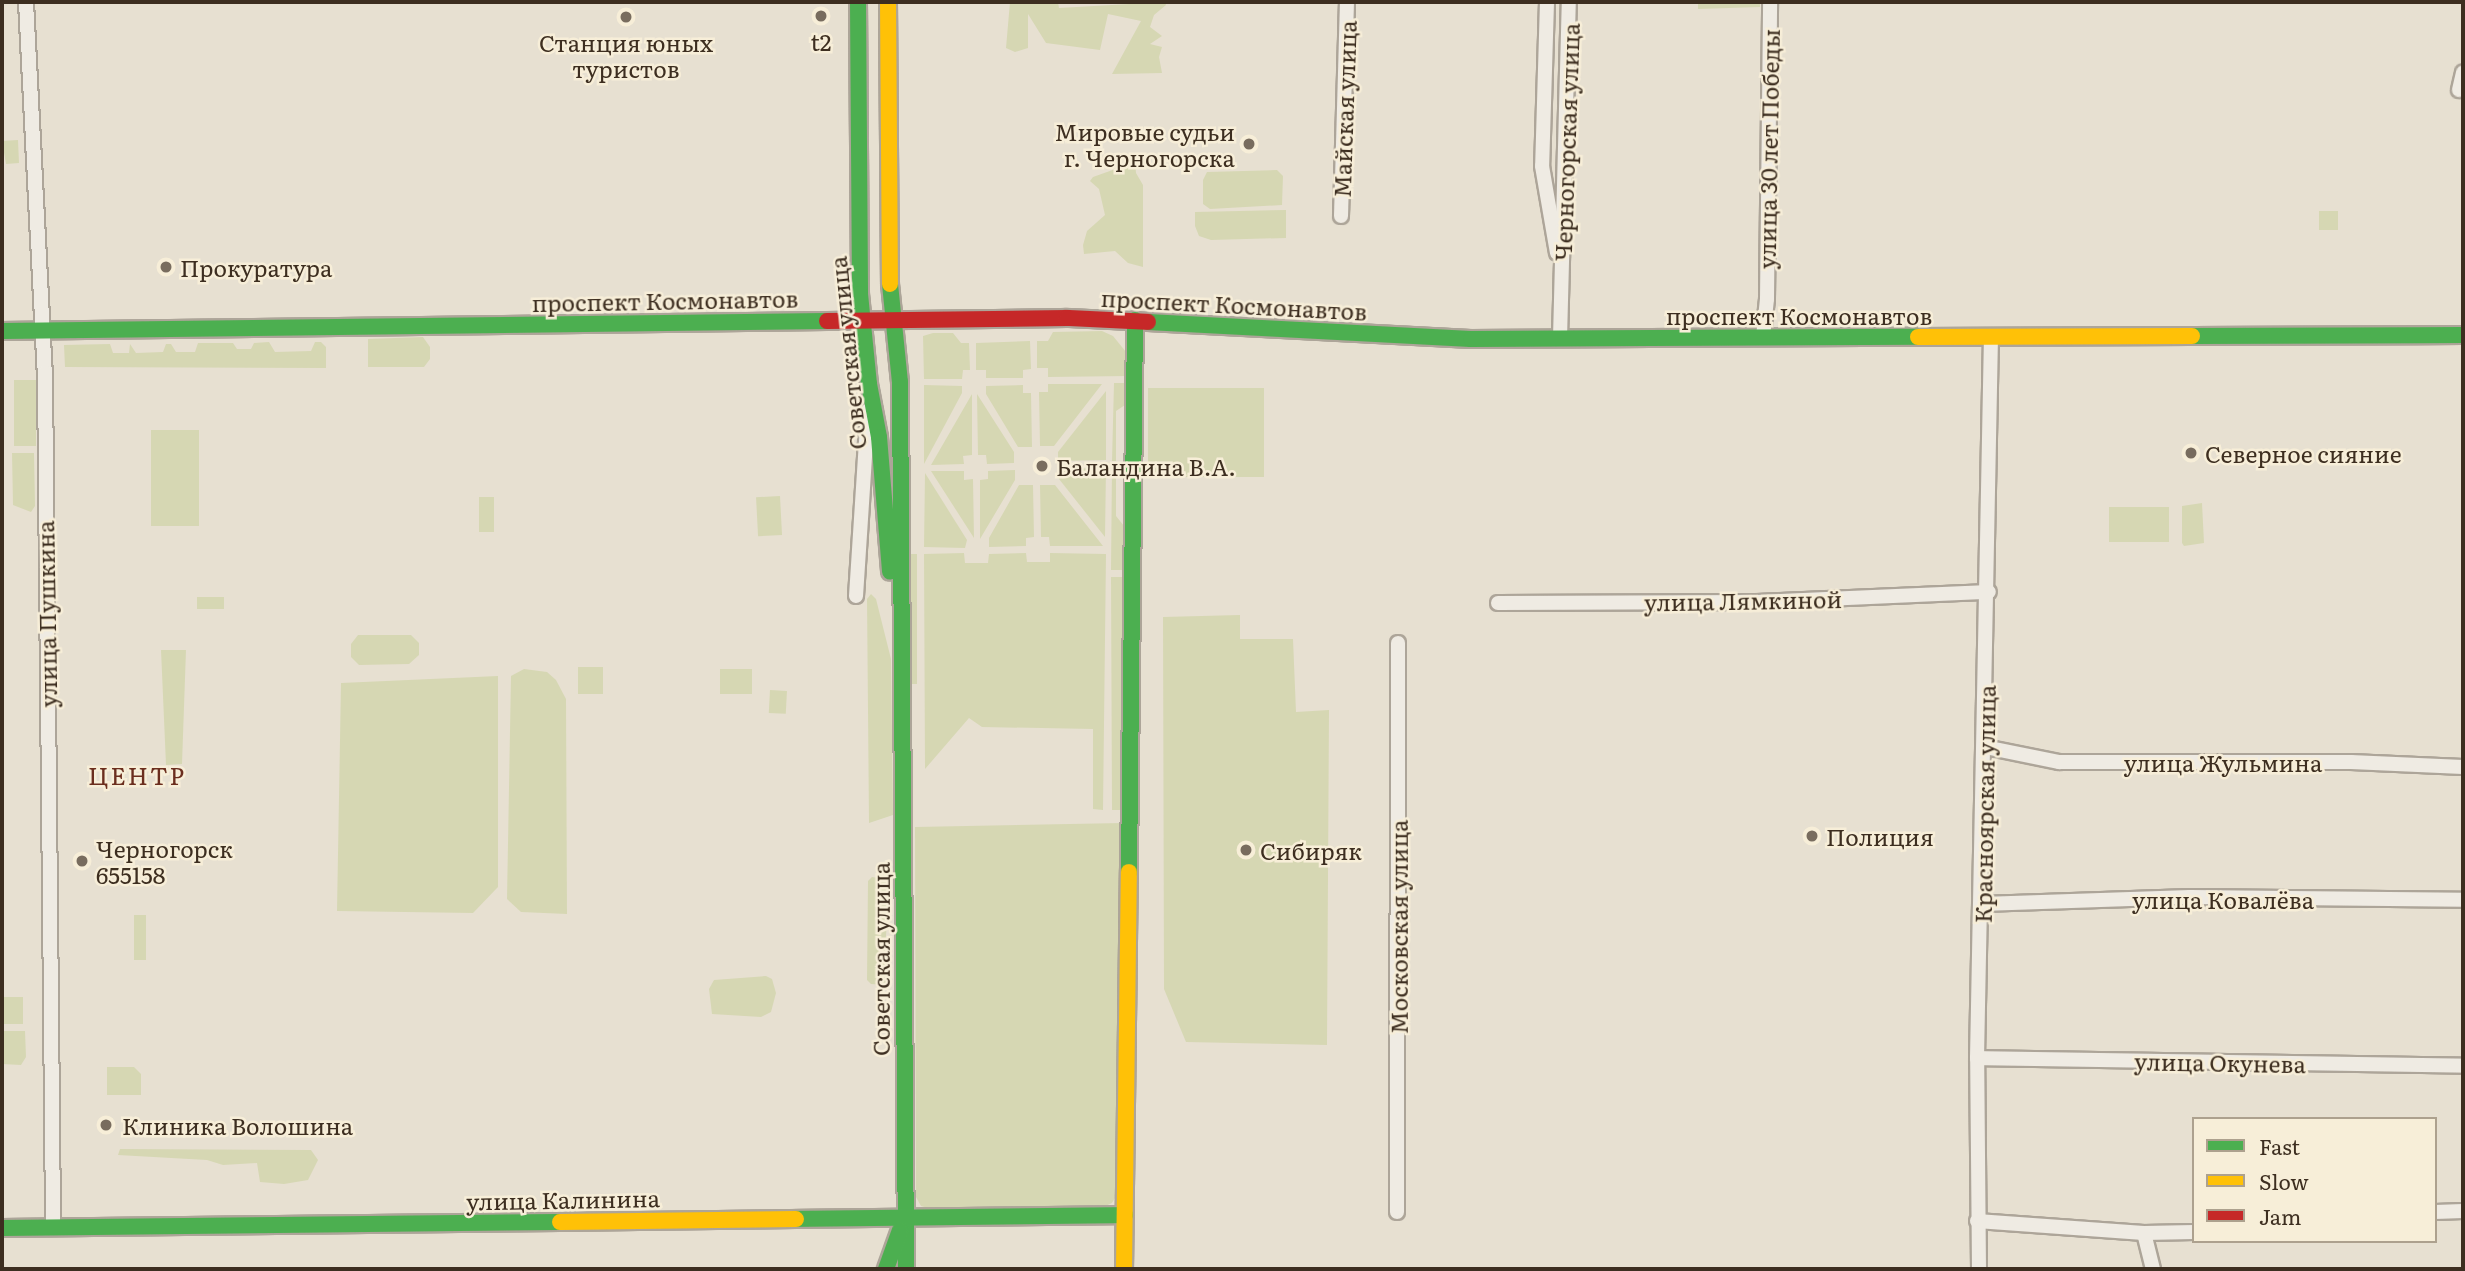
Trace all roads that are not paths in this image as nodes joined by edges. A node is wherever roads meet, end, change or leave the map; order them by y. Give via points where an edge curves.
1 (26, 2) edge
2 (858, 2) edge
3 (888, 2) edge
4 (1347, 2) edge
5 (1547, 2) edge
6 (1569, 2) edge
7 (1770, 2) edge
8 (2463, 72) edge
9 (2459, 90) dead end
10 (1341, 216) dead end
11 (1561, 282) junction
12 (863, 320) junction
13 (893, 320) junction
14 (1135, 320) junction
15 (44, 330) junction
16 (2, 331) edge
17 (2463, 335) edge
18 (1763, 337) junction
19 (1560, 338) junction
20 (1991, 338) junction
21 (869, 384) junction
22 (1989, 592) junction
23 (856, 596) dead end
24 (1498, 603) dead end
25 (1398, 643) dead end
26 (902, 700) junction
27 (1985, 747) junction
28 (2463, 767) edge
29 (2463, 900) edge
30 (1982, 904) junction
31 (1977, 1058) junction
32 (2463, 1066) edge
33 (2463, 1211) edge
34 (1397, 1212) dead end
35 (2437, 1212) edge
36 (1125, 1215) junction
37 (905, 1218) junction
38 (1977, 1221) junction
39 (52, 1227) junction
40 (2, 1228) edge
41 (2192, 1232) edge
42 (2144, 1233) junction
43 (887, 1269) edge
44 (906, 1269) edge
45 (1124, 1269) edge
46 (1979, 1269) edge
47 (2153, 1269) edge

1 - 15 street, улица Пушкина
2 - 12 main road, Советская улица
3 - 13 main road, Советская улица
4 - 10 street, Майская улица
5 - 11 street, Черногорская улица via 1542,166
6 - 11 street, Черногорская улица
7 - 18 street, улица 30 лет Победы
8 - 9 street
11 - 19 street, Черногорская улица
12 - 13 main road, проспект Космонавтов
12 - 15 main road, проспект Космонавтов
12 - 21 main road, Советская улица
13 - 14 main road, проспект Космонавтов
13 - 26 main road, Советская улица via 900,382
14 - 19 main road, проспект Космонавтов via 1418,337
14 - 36 main road
15 - 16 main road, проспект Космонавтов
15 - 39 street, улица Пушкина
17 - 20 main road, проспект Космонавтов
18 - 19 main road, проспект Космонавтов
18 - 20 main road, проспект Космонавтов
20 - 22 street, Красноярская улица
21 - 23 street
21 - 26 main road, Советская улица via 879,437
22 - 24 street, улица Лямкиной via 1757,602
22 - 27 street, Красноярская улица
25 - 34 street, Московская улица
26 - 37 main road, Советская улица
27 - 28 street, улица Жульмина via 2059,762 2351,762
27 - 30 street, Красноярская улица
29 - 30 street, улица Ковалёва via 2190,897
30 - 31 street, Красноярская улица
31 - 32 street, улица Окунева
31 - 38 street, Красноярская улица
33 - 35 street
36 - 37 main road, улица Калинина
36 - 45 main road
37 - 39 main road, улица Калинина
37 - 43 main road, Советская улица
37 - 44 main road, Советская улица
38 - 42 street
38 - 46 street, Красноярская улица
39 - 40 main road, улица Калинина
41 - 42 street
42 - 47 street

